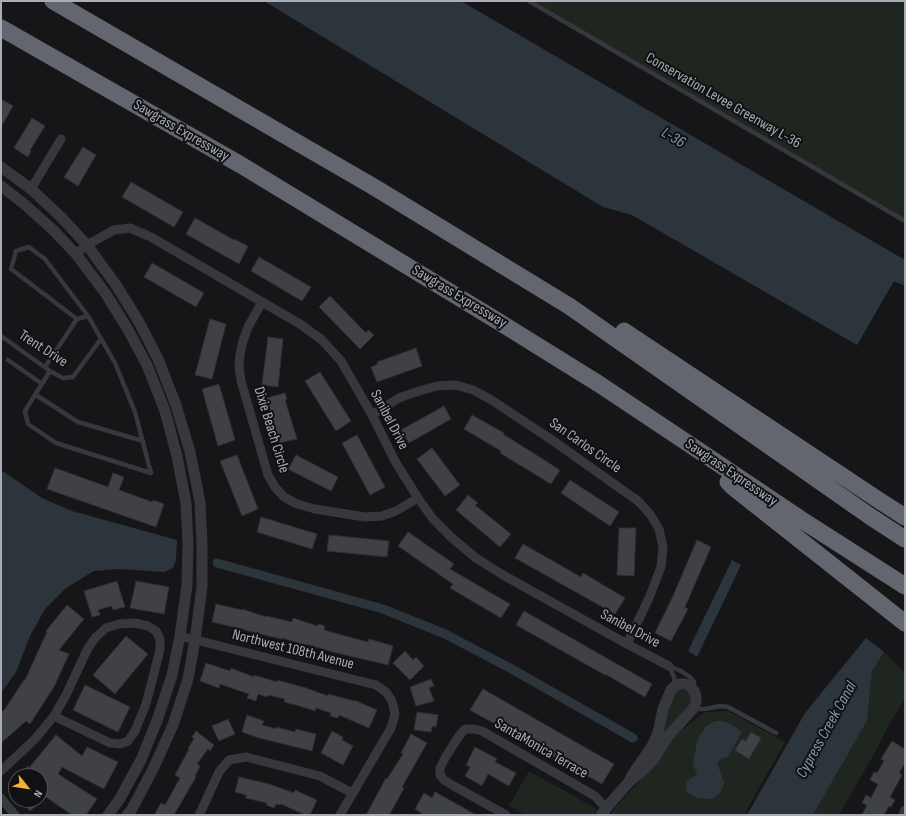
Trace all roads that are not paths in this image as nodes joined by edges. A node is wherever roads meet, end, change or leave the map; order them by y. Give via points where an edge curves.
1 (53, 1) edge
2 (529, 1) edge
3 (1, 28) edge
4 (61, 139) dead end
5 (1, 167) edge
6 (1, 186) edge
7 (31, 189) junction
8 (905, 221) edge
9 (87, 245) junction
10 (76, 254) junction
11 (262, 302) junction
12 (569, 306) junction
13 (88, 316) junction
14 (77, 319) junction
15 (1, 336) edge
16 (101, 338) junction
17 (8, 360) dead end
18 (45, 367) junction
19 (50, 371) junction
20 (42, 384) junction
21 (36, 395) junction
22 (372, 415) junction
23 (143, 441) junction
24 (701, 452) junction
25 (418, 498) junction
26 (905, 516) edge
27 (905, 539) edge
28 (905, 586) edge
29 (905, 623) edge
30 (180, 636) junction
31 (195, 640) junction
32 (627, 644) junction
33 (669, 666) junction
34 (674, 686) junction
35 (694, 691) junction
36 (693, 709) junction
37 (54, 716) junction
38 (776, 732) dead end
39 (1, 771) edge
40 (628, 782) junction
41 (352, 793) junction
42 (1, 798) edge
43 (905, 810) edge
44 (602, 813) edge
45 (15, 815) edge
46 (108, 815) edge
47 (127, 815) edge
48 (199, 815) edge
49 (340, 815) edge
50 (506, 815) edge
51 (903, 815) edge

1 - 12 highway via 374,187
2 - 8 lane, Conservation Levee Greenway L-36
3 - 24 highway, Sawgrass Expressway via 337,223 599,384
4 - 7 street
5 - 7 street
6 - 10 street via 52,229
7 - 9 street
9 - 10 street, Sanibel Drive
9 - 11 street, Sanibel Drive via 114,230 130,228 151,237
9 - 31 street via 116,285 158,359 176,405 190,452 200,502 202,544 202,587
10 - 30 street via 106,294 127,328 147,365 165,411 186,503 187,585
11 - 22 street, Sanibel Drive via 322,340 341,362
11 - 25 street, Dixie Beach Circle via 248,327 239,366 268,475 275,487 284,497 297,504 366,517 382,516 396,511
12 - 26 highway via 602,319 628,334
12 - 27 highway
13 - 14 lane
13 - 14 lane via 45,259 29,247 16,250 11,269
13 - 16 lane
14 - 18 lane
15 - 18 lane, Trent Drive
16 - 19 lane, Trent Drive via 73,377 63,378
16 - 23 lane via 130,398
17 - 20 lane
18 - 19 lane, Trent Drive
19 - 20 lane
20 - 21 lane
21 - 23 lane via 78,422
21 - 23 lane via 25,411 28,424 56,443 151,473
22 - 25 street, Sanibel Drive via 396,464
22 - 32 street, San Carlos Circle via 399,398 436,386 456,385 473,390 552,440 638,501 659,529 663,546 661,567
24 - 28 highway, Sawgrass Expressway
24 - 29 highway via 733,487
25 - 32 street, Sanibel Drive via 433,519 476,558
30 - 31 street, Northwest 108th Avenue
30 - 46 street via 172,675 158,718 141,760
31 - 41 street, Northwest 108th Avenue via 376,685 386,692 395,714 391,728
31 - 47 street via 188,679 173,725 154,767
32 - 33 street, Sanibel Drive
33 - 34 lane, Sanibel Drive via 674,677
33 - 35 lane, Sanibel Drive via 690,677 694,682
34 - 35 street via 689,685
34 - 40 street via 663,709 658,733 652,746
35 - 36 street via 696,702
36 - 38 lane via 728,707
36 - 40 street via 669,735 653,760
37 - 37 street via 88,648 106,628 134,623 156,631 160,639 160,649 154,673 146,704 128,741 120,744 110,743
37 - 39 street via 35,739
40 - 44 street
41 - 48 street via 320,776 246,757 229,760 219,772
41 - 49 street
42 - 45 street
43 - 51 street
44 - 50 street, SantaMonica Terrace via 595,796 482,731 465,729 445,758 440,775 452,785

